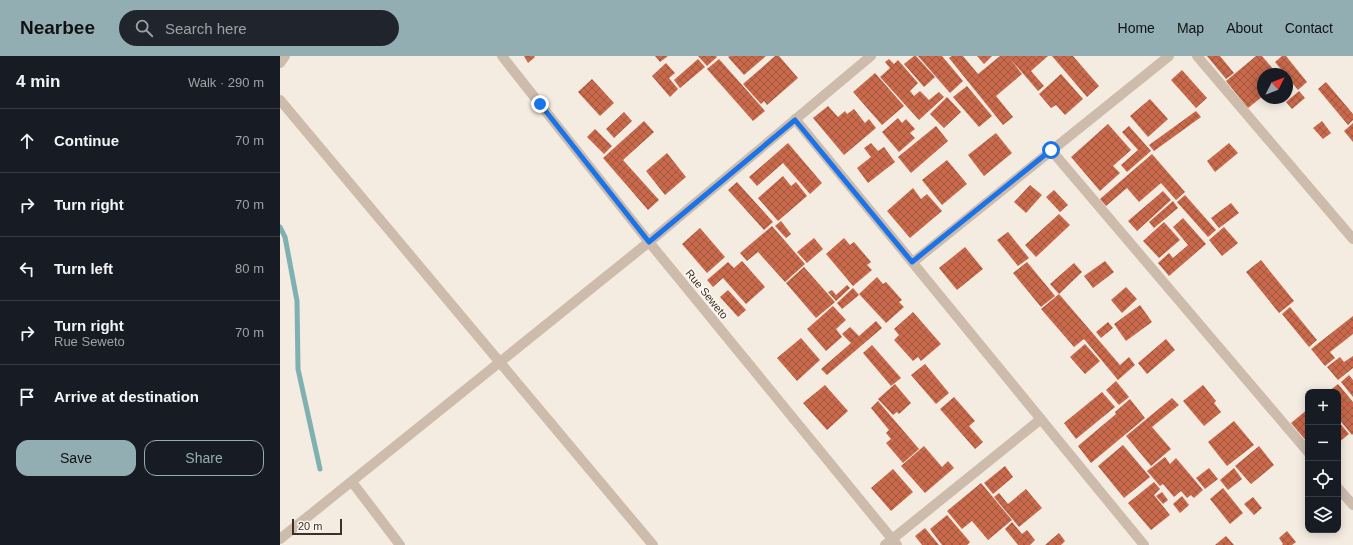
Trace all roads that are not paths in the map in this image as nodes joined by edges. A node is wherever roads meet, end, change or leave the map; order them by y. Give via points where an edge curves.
1 (285, 56) edge
2 (502, 56) edge
3 (871, 56) edge
4 (1169, 56) edge
5 (1197, 56) edge
6 (280, 63) edge
7 (280, 100) edge
8 (795, 120) junction
9 (1051, 150) junction
10 (1353, 239) edge
11 (649, 242) junction
12 (912, 262) junction
13 (500, 363) junction
14 (1041, 419) junction
15 (1305, 448) edge
16 (352, 482) junction
17 (1341, 491) edge
18 (1353, 505) edge
19 (280, 539) edge
20 (891, 543) edge
21 (400, 545) edge
22 (653, 545) edge
23 (1144, 545) edge

1 - 6 street
2 - 11 street, Rue Seweto
3 - 8 street
4 - 9 street
5 - 10 street
7 - 13 street
8 - 11 street
8 - 12 street
9 - 12 street
9 - 15 street
11 - 13 street
11 - 20 street, Rue Seweto
12 - 14 street
13 - 16 street
13 - 22 street
14 - 20 street
14 - 23 street
16 - 19 street
16 - 21 street
17 - 18 street

